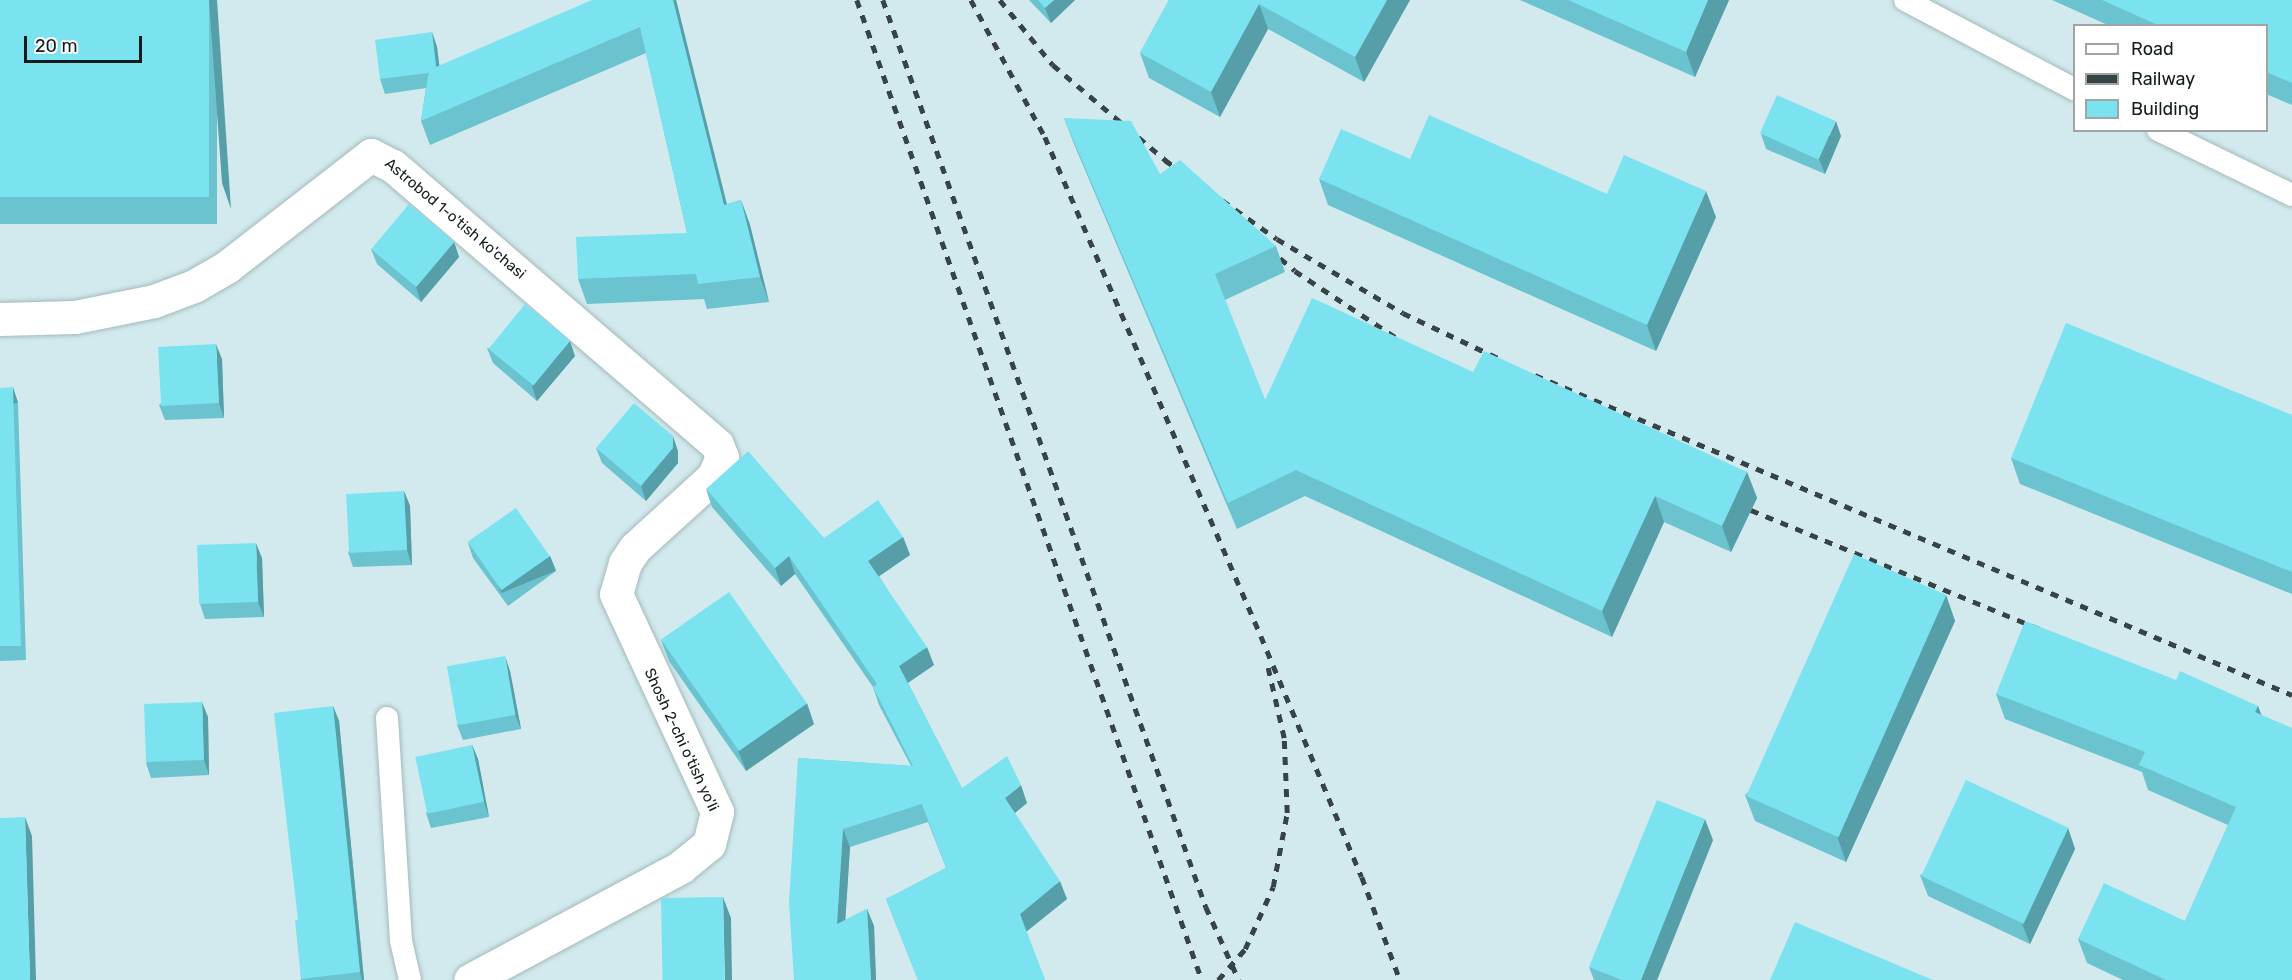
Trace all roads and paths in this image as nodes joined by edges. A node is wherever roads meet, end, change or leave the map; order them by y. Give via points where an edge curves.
1 (1905, 0) edge
2 (2073, 87) edge
3 (2162, 132) edge
4 (2292, 195) edge
5 (0, 319) edge
6 (713, 477) joint
7 (387, 718) dead end
8 (410, 980) edge
9 (470, 980) edge

1 - 2 lane
3 - 4 lane
5 - 6 street, Astrobod 1-o'tish ko'chasi via 75,317 154,301 194,286 228,266 371,155 388,162 706,432 722,457
6 - 9 street, Shosh 2-chi o'tish yo'li via 635,548 625,563 616,594 717,812 710,844 681,867
7 - 8 lane via 401,941

